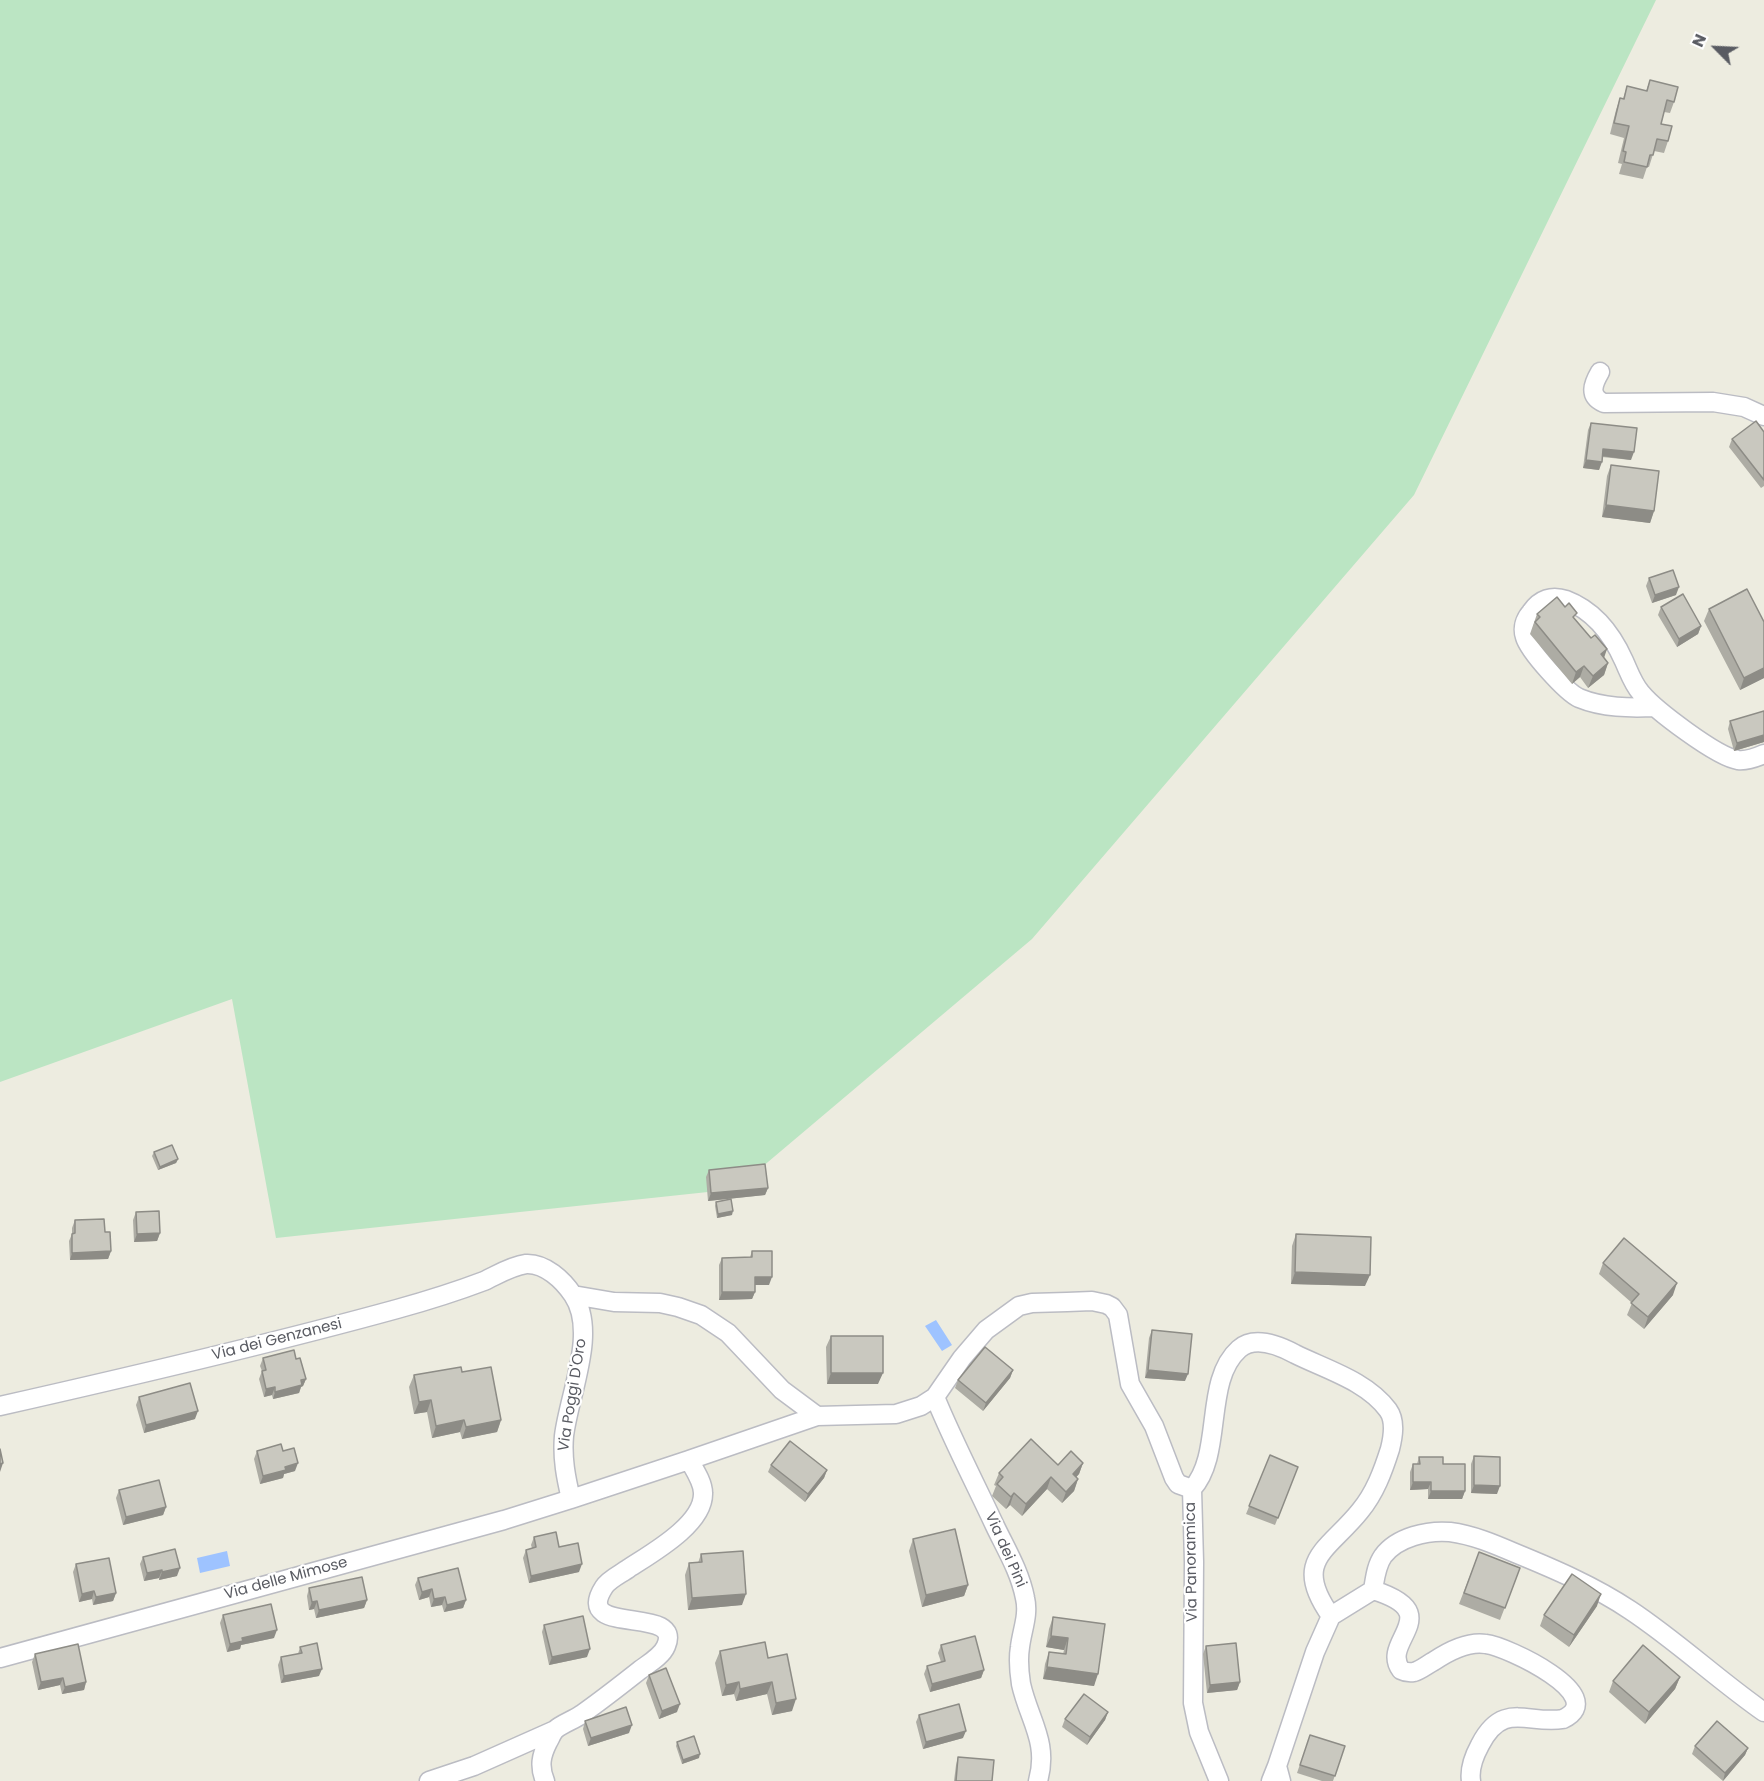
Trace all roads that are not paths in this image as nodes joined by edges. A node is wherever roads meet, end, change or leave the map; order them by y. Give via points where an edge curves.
1 (1600, 372) dead end
2 (1764, 416) edge
3 (1655, 706) junction
4 (1764, 754) edge
5 (549, 1270) joint
6 (573, 1294) junction
7 (935, 1397) junction
8 (0, 1406) edge
9 (817, 1416) junction
10 (689, 1460) junction
11 (1192, 1489) junction
12 (571, 1499) junction
13 (1373, 1590) junction
14 (1331, 1616) junction
15 (0, 1658) edge
16 (1764, 1712) edge
17 (555, 1730) junction
18 (1276, 1776) edge
19 (429, 1781) edge
20 (545, 1781) edge
21 (1038, 1781) edge
22 (1219, 1781) edge
23 (1471, 1781) edge

1 - 2 street via 1593,391 1604,403 1713,402 1744,407
3 - 3 street via 1637,687 1614,640 1594,616 1576,604 1556,598 1544,600 1531,610 1525,625 1526,640 1567,690 1602,705
3 - 4 street via 1723,756 1746,760
5 - 6 street, Via Poggi D'Oro
5 - 8 street, Via dei Genzanesi via 525,1264 394,1310
6 - 9 street via 603,1301 660,1303 701,1315 728,1333 782,1390
6 - 12 street, Via Poggi D'Oro via 582,1317 584,1338 563,1448
7 - 9 street, Via Panoramica via 915,1410 896,1414
7 - 11 street, Via Panoramica via 980,1336 1014,1308 1032,1303 1106,1304 1118,1315 1130,1384 1155,1426 1170,1471 1178,1484
7 - 21 street, Via dei Pini via 1023,1588 1027,1611 1019,1670 1041,1746
9 - 10 street, Via Panoramica
10 - 12 street
10 - 17 street via 703,1493 697,1513 678,1533 606,1584 599,1599 599,1606 608,1616 661,1626 668,1639 666,1646 592,1707
11 - 14 street via 1204,1470 1223,1377 1240,1348 1246,1345 1262,1343 1283,1348 1377,1398 1388,1410 1393,1425 1383,1469 1365,1506 1325,1547 1313,1573 1314,1585
11 - 22 street, Via Panoramica via 1192,1703
12 - 15 street, Via delle Mimose
13 - 14 street
13 - 16 street via 1383,1557 1402,1541 1435,1532 1477,1538 1614,1599
13 - 23 street via 1395,1598 1407,1609 1408,1625 1397,1659 1401,1670 1414,1672 1464,1646 1486,1644 1539,1667 1574,1694 1574,1710 1563,1719 1516,1717 1494,1726 1473,1760
14 - 18 street via 1312,1660
17 - 19 street
17 - 20 street via 541,1758

